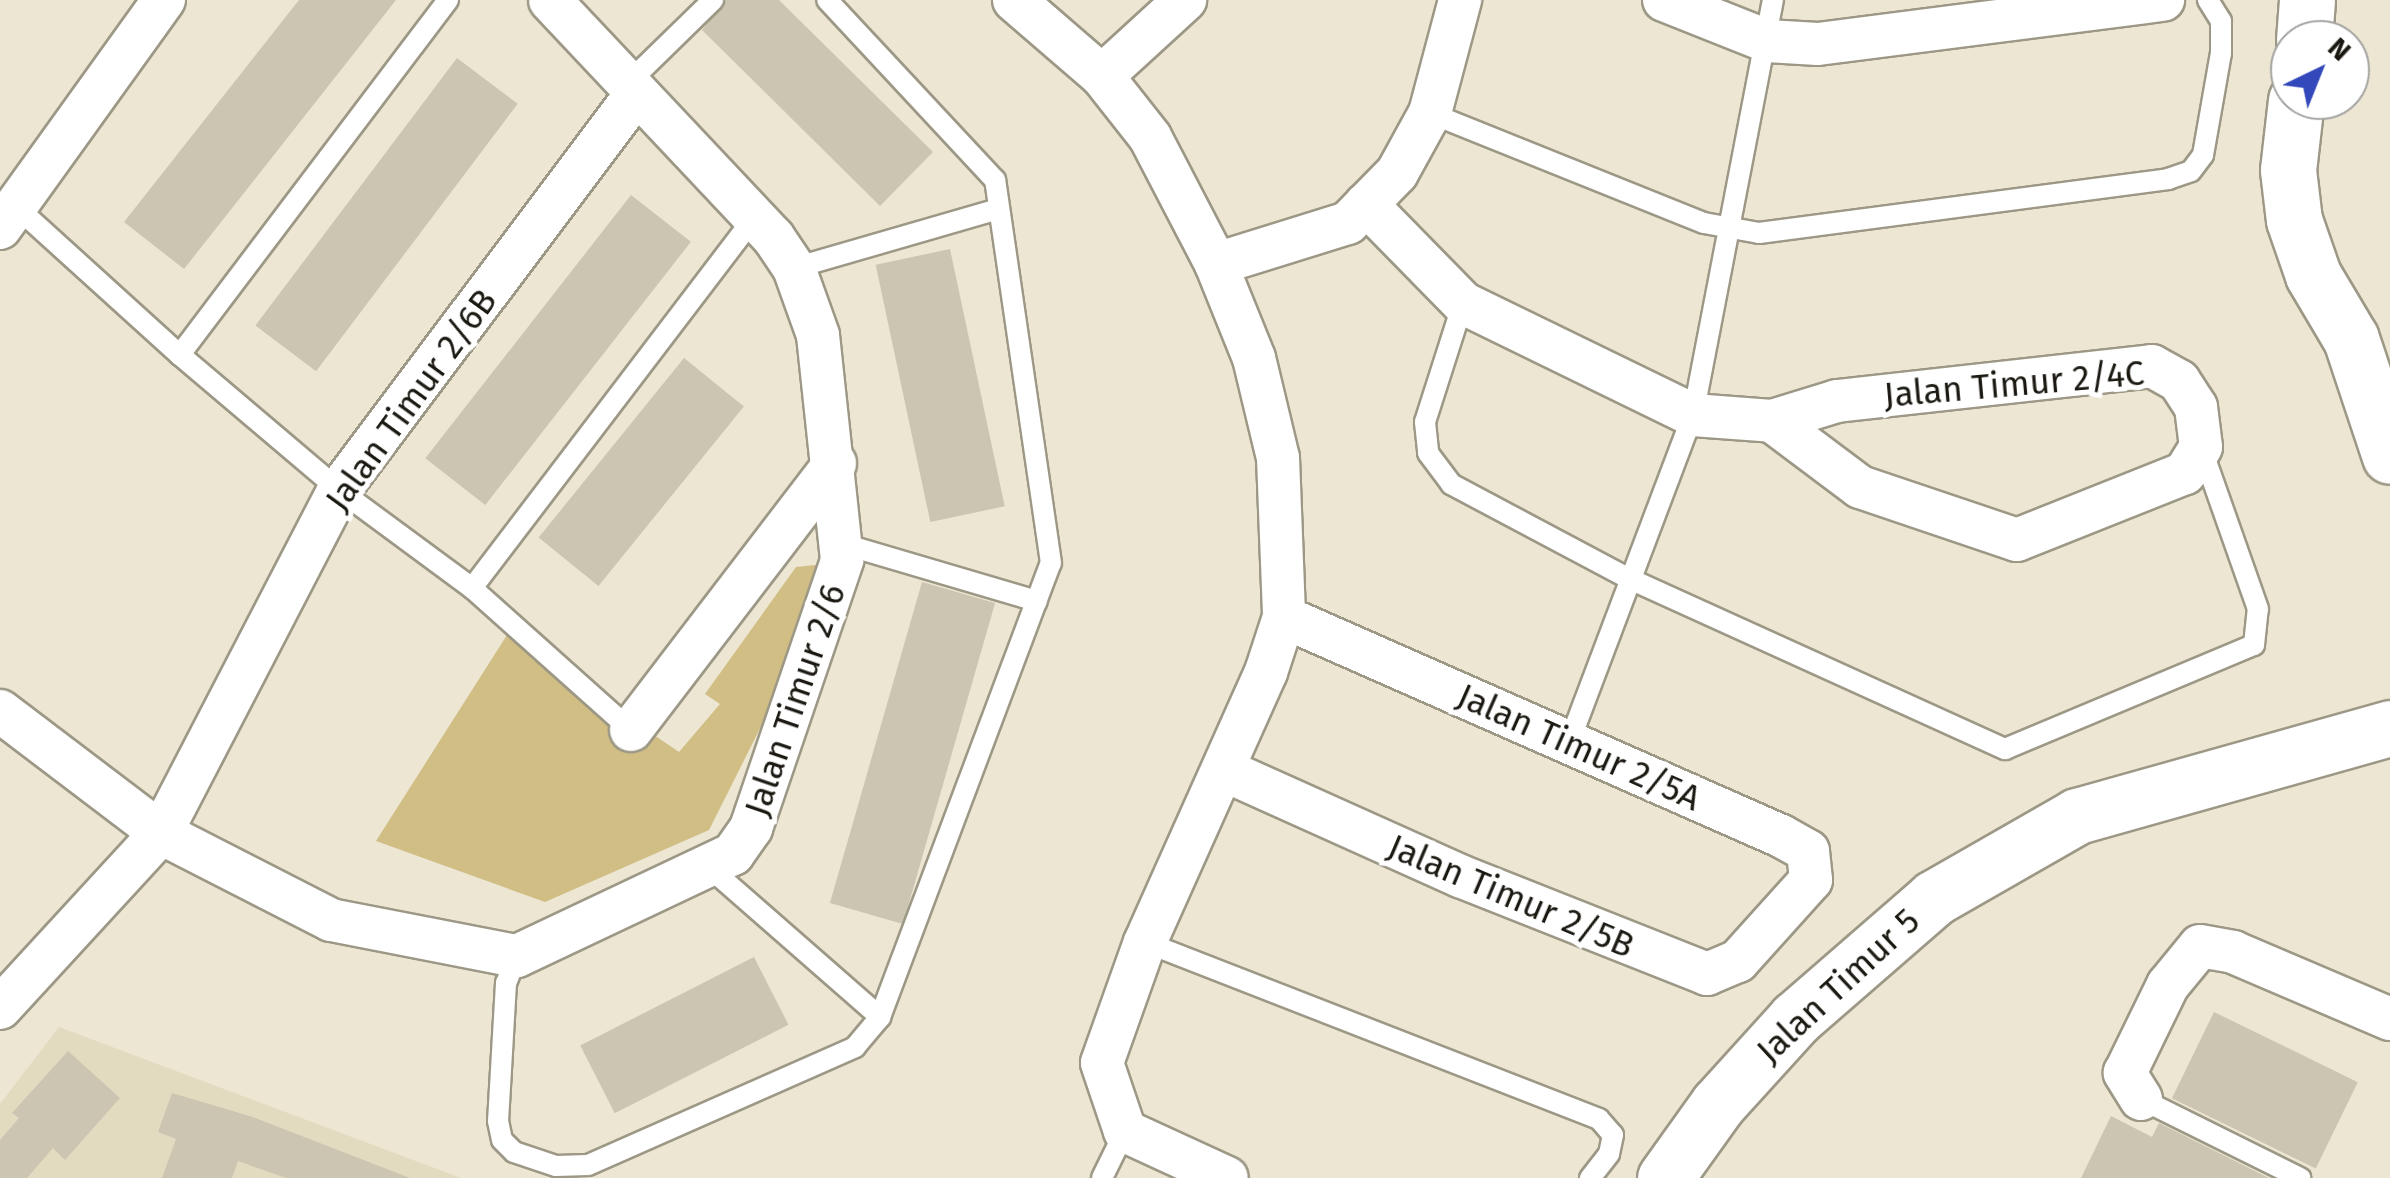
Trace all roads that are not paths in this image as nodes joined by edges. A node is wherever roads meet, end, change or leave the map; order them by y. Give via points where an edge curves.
1 (164, 0) edge
2 (448, 0) edge
3 (550, 0) edge
4 (714, 0) edge
5 (827, 0) edge
6 (1014, 0) edge
7 (1184, 0) edge
8 (1460, 0) edge
9 (1664, 0) edge
10 (2163, 0) edge
11 (2208, 0) edge
12 (1770, 21) edge
13 (1102, 76) junction
14 (632, 88) junction
15 (1430, 112) junction
16 (2294, 120) edge
17 (1366, 204) junction
18 (4, 208) edge
19 (999, 209) junction
20 (754, 218) junction
21 (1734, 228) junction
22 (1216, 264) junction
23 (794, 268) junction
24 (1463, 303) junction
25 (180, 355) junction
26 (1693, 414) junction
27 (1772, 421) junction
28 (2201, 447) junction
29 (2390, 456) edge
30 (835, 462) junction
31 (340, 490) junction
32 (842, 544) junction
33 (1630, 579) junction
34 (472, 588) junction
35 (1037, 601) junction
36 (1284, 617) junction
37 (0, 711) edge
38 (2390, 728) edge
39 (631, 730) joint
40 (1570, 740) junction
41 (1224, 770) junction
42 (160, 833) junction
43 (712, 869) junction
44 (1788, 913) joint
45 (1145, 942) junction
46 (516, 956) junction
47 (0, 1008) edge
48 (880, 1017) junction
49 (2390, 1019) edge
50 (2141, 1099) joint
51 (1124, 1131) junction
52 (1102, 1178) edge
53 (1227, 1178) edge
54 (1590, 1178) edge
55 (1664, 1178) edge
56 (2300, 1178) edge

1 - 18 street
2 - 25 lane
3 - 14 street, Jalan Timur 2/6
4 - 14 lane
5 - 19 lane via 983,162 995,180
6 - 13 street
7 - 13 street
8 - 15 street
9 - 12 street
10 - 12 street via 1818,44
11 - 21 lane via 2221,21 2221,53 2203,155 2191,170 2168,180 1759,232
12 - 21 lane
13 - 22 street via 1150,137
14 - 20 street, Jalan Timur 2/6
14 - 31 street, Jalan Timur 2/6B
15 - 17 street via 1397,173
15 - 21 lane via 1704,223
16 - 29 street via 2288,170 2294,220 2313,275 2351,340
17 - 22 street via 1348,223 1308,240
17 - 24 street, Jalan Timur 2/4C
18 - 25 lane
19 - 23 lane
19 - 35 lane via 1051,543
20 - 23 street, Jalan Timur 2/6
20 - 34 lane
21 - 26 lane
22 - 36 street via 1254,358 1278,458
23 - 30 street, Jalan Timur 2/6 via 818,336
24 - 26 street, Jalan Timur 2/4C
24 - 33 lane via 1426,422 1428,453 1451,484
25 - 31 lane
26 - 27 street, Jalan Timur 2/4C
26 - 33 lane
27 - 28 street via 1860,486 2017,540 2185,473
27 - 28 street, Jalan Timur 2/4C via 1837,401 2152,366 2179,382 2196,407
28 - 33 lane via 2258,610 2254,645 2005,748
30 - 32 street, Jalan Timur 2/6
30 - 39 street
31 - 34 lane
31 - 42 street, Jalan Timur 2/6B
32 - 35 lane
32 - 43 street, Jalan Timur 2/6 via 837,589 751,828
33 - 40 lane
34 - 39 lane
35 - 48 lane
36 - 40 street, Jalan Timur 2/5A
36 - 41 street
37 - 42 street
38 - 55 street, Jalan Timur 5 via 2078,816 1934,898 1794,1019 1718,1104
40 - 44 street, Jalan Timur 2/5A via 1808,851 1812,880
41 - 44 street, Jalan Timur 2/5B via 1460,876 1706,974 1738,961
41 - 45 street
42 - 46 street via 332,920
42 - 47 street, Jalan Timur 2/6B
43 - 46 street, Jalan Timur 2/6
43 - 48 lane
45 - 51 street via 1102,1063
45 - 54 lane via 1599,1119 1612,1134 1609,1154
46 - 48 lane via 506,982 498,1120 502,1140 514,1152 556,1166 588,1164 855,1048
49 - 50 street via 2233,952 2200,946 2168,985 2124,1074
50 - 56 lane
51 - 52 lane
51 - 53 street

